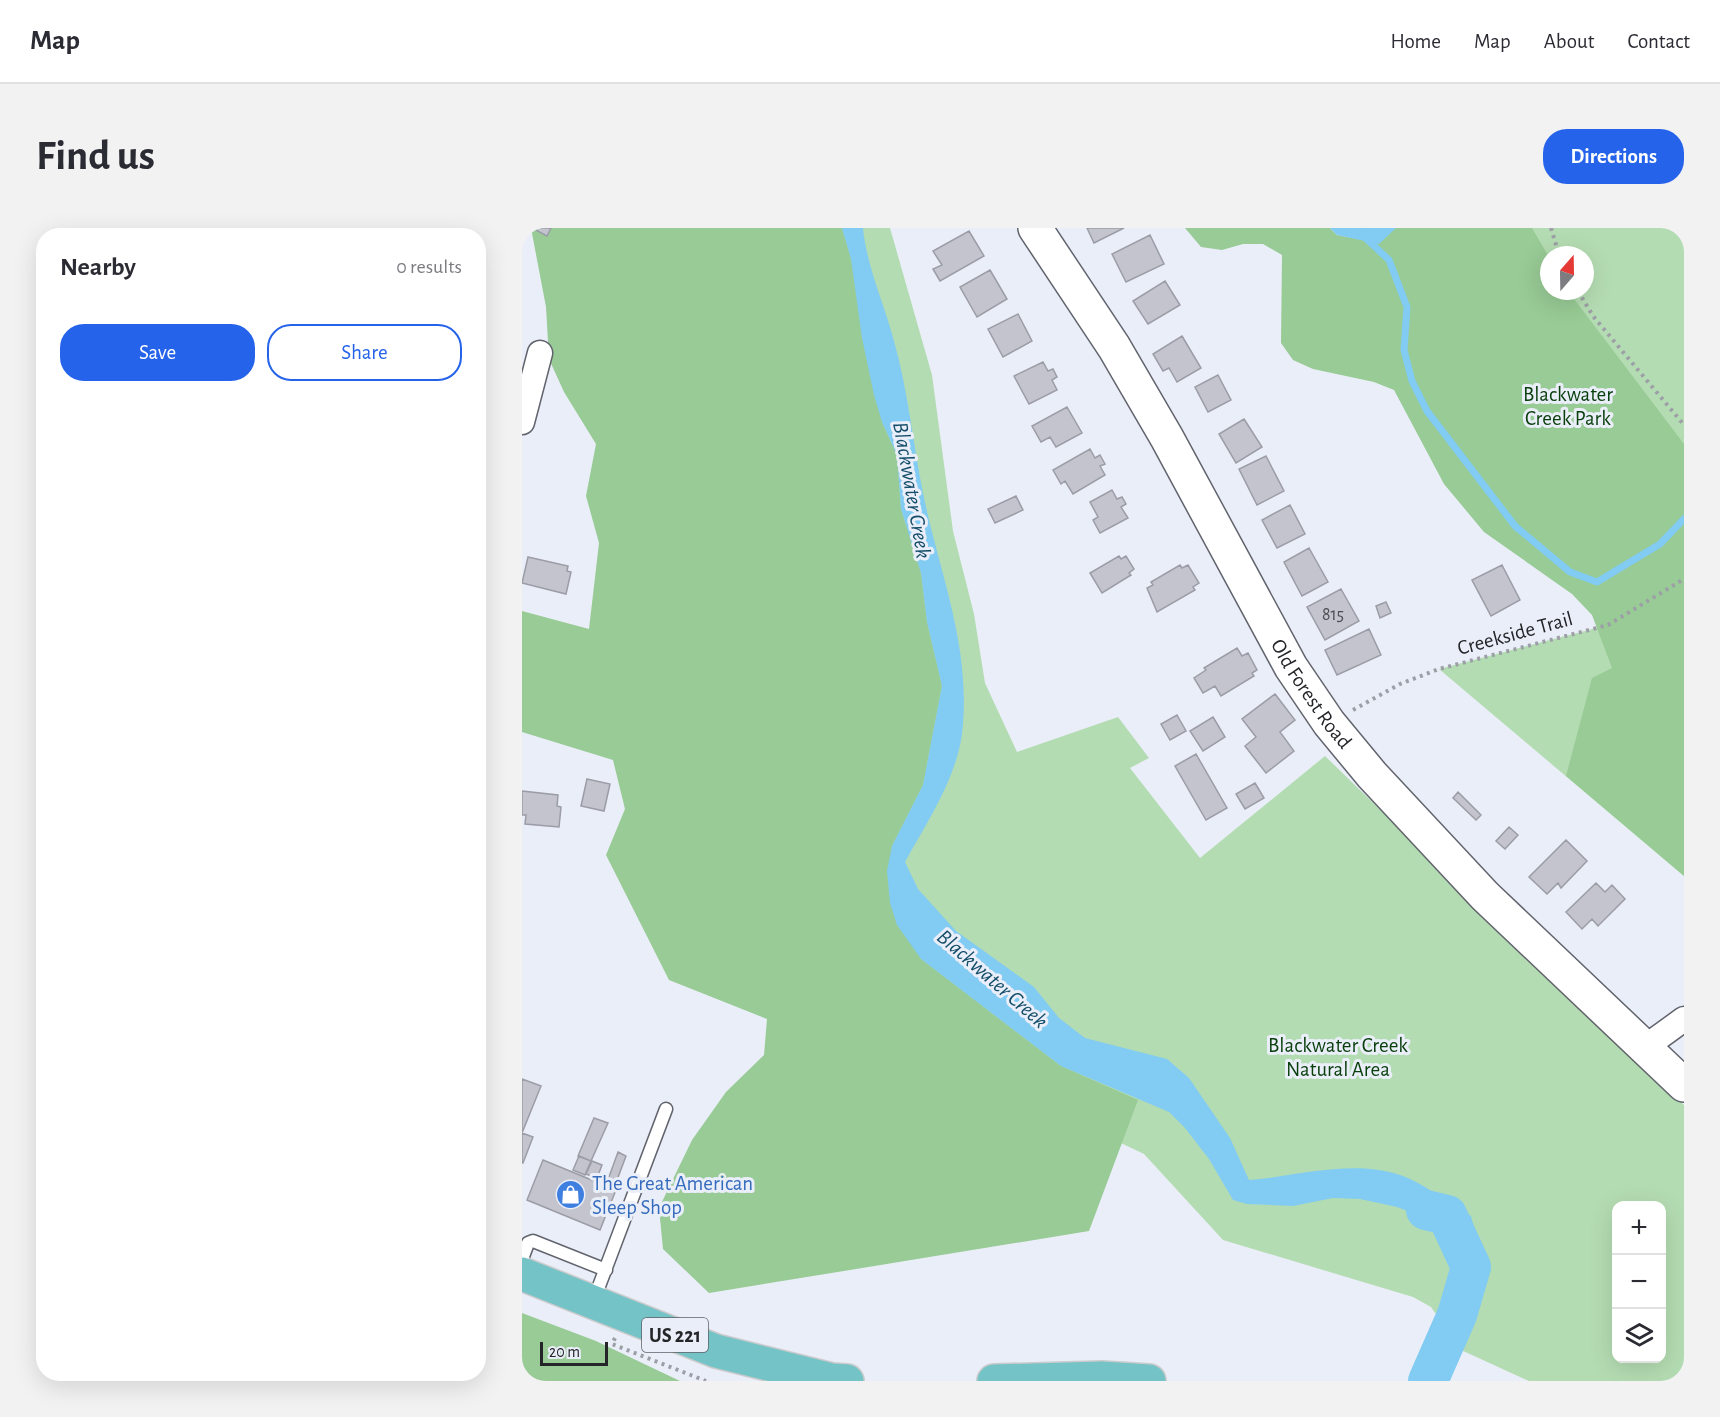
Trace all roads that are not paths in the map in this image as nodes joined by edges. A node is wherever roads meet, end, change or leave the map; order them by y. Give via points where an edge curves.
1 (1035, 228) edge
2 (540, 353) dead end
3 (522, 422) edge
4 (1684, 1019) edge
5 (1644, 1048) junction
6 (1684, 1085) edge
7 (666, 1109) dead end
8 (522, 1259) edge
9 (606, 1270) junction
10 (522, 1274) edge
11 (593, 1303) junction
12 (839, 1381) edge
13 (994, 1381) edge
14 (1149, 1381) edge

1 - 5 main road, Old Forest Road via 1114,347 1291,667 1329,723 1485,896
2 - 3 street
4 - 5 street
5 - 6 main road, Old Forest Road
7 - 9 lane
8 - 9 lane via 532,1241
9 - 11 lane
10 - 11 main road, US 221
11 - 12 main road, US 221 via 716,1351
13 - 14 main road

